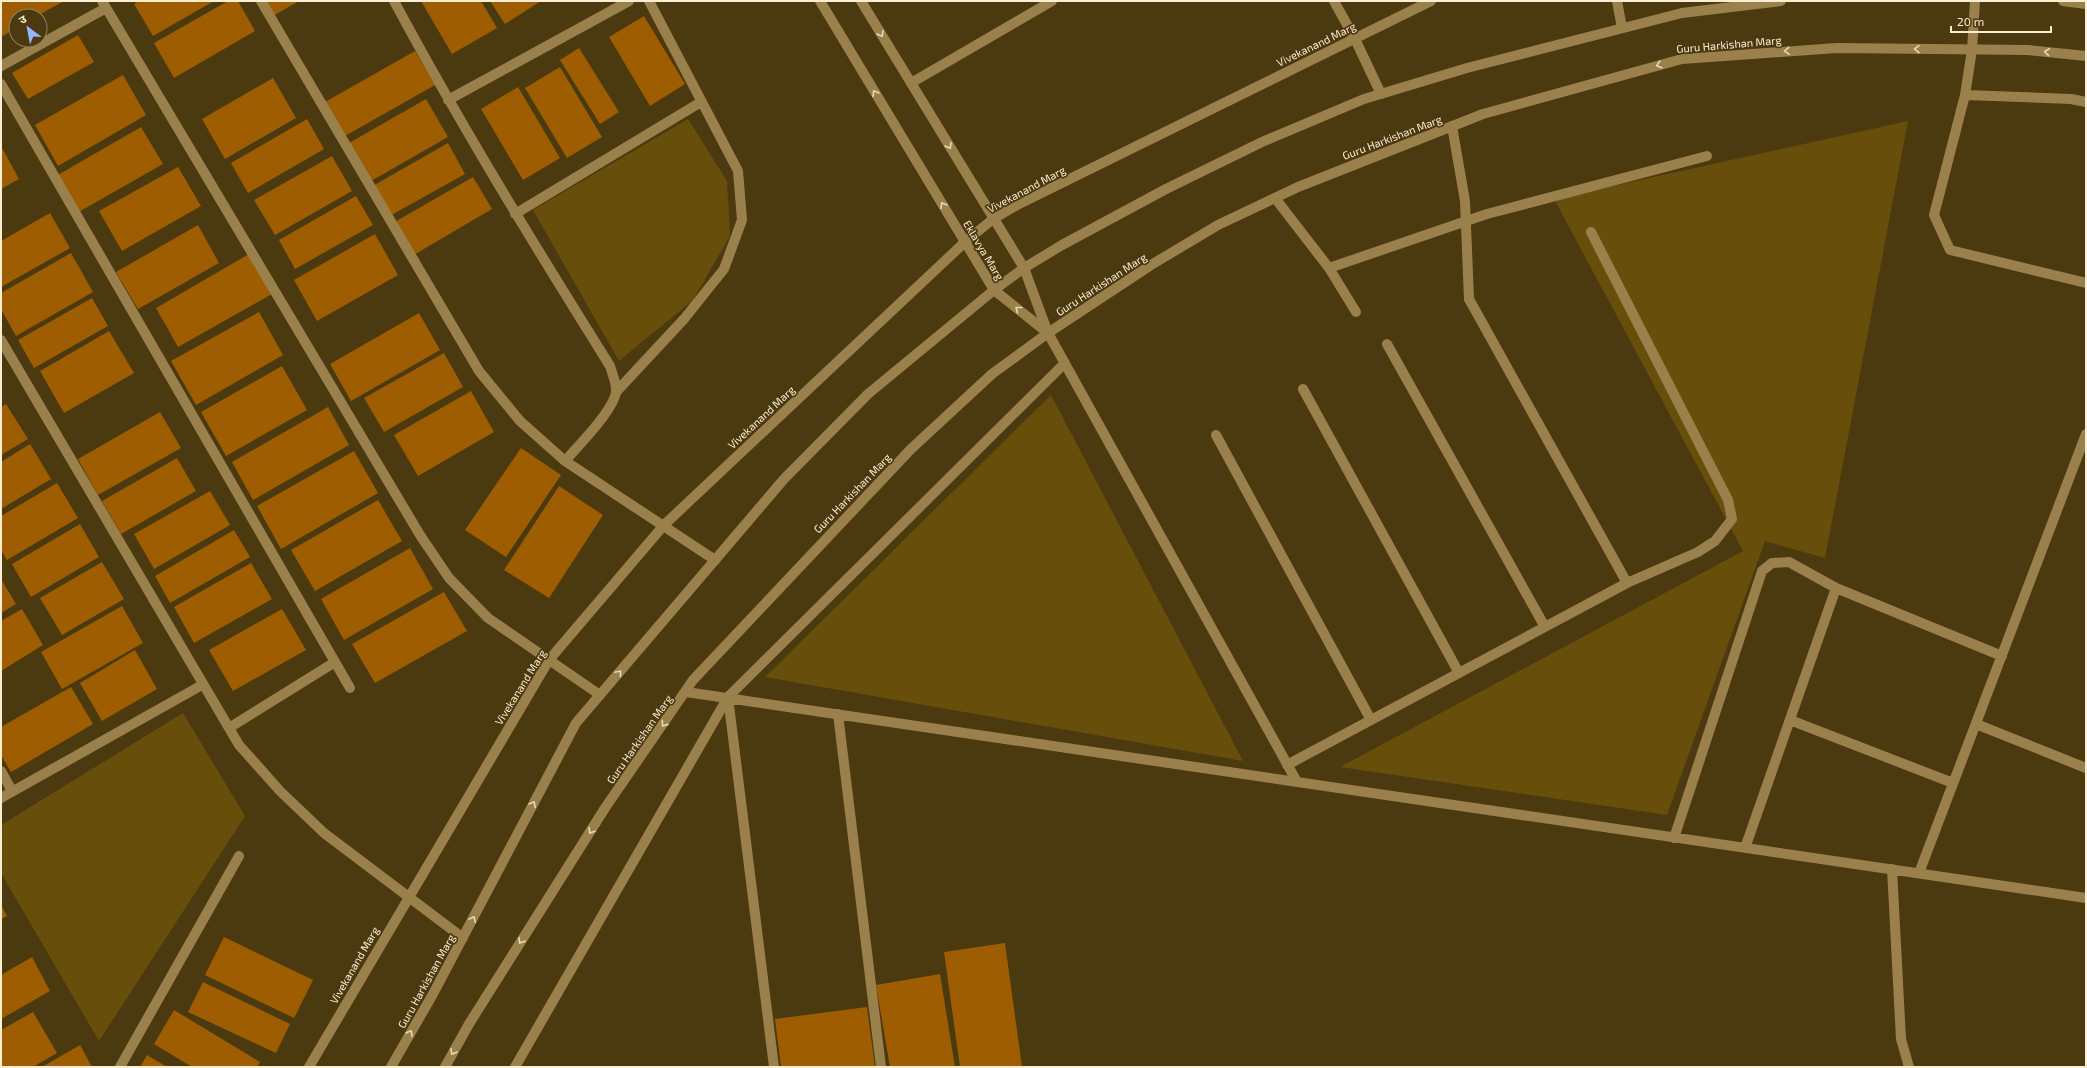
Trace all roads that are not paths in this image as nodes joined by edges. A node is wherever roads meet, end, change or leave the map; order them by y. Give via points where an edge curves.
1 (261, 1) edge
2 (394, 1) edge
3 (629, 1) edge
4 (649, 1) edge
5 (820, 1) edge
6 (862, 1) edge
7 (1052, 1) edge
8 (1334, 1) edge
9 (1432, 1) edge
10 (1617, 1) edge
11 (1781, 1) edge
12 (1976, 1) edge
13 (2063, 1) edge
14 (104, 4) edge
15 (2086, 4) edge
16 (1622, 28) junction
17 (1355, 39) junction
18 (1972, 50) junction
19 (2086, 56) edge
20 (1, 66) edge
21 (910, 83) junction
22 (1, 84) edge
23 (1381, 94) junction
24 (1965, 96) junction
25 (448, 100) junction
26 (701, 102) junction
27 (2086, 102) edge
28 (1452, 126) junction
29 (1707, 156) dead end
30 (1275, 198) junction
31 (515, 214) junction
32 (993, 219) junction
33 (1466, 221) junction
34 (1591, 232) dead end
35 (965, 242) junction
36 (1024, 268) junction
37 (1329, 268) junction
38 (2086, 283) edge
39 (994, 290) junction
40 (1356, 312) dead end
41 (1048, 333) junction
42 (1, 340) edge
43 (1387, 344) dead end
44 (1065, 364) junction
45 (1303, 389) dead end
46 (616, 391) junction
47 (2086, 434) edge
48 (1216, 435) dead end
49 (565, 461) junction
50 (664, 525) junction
51 (715, 560) junction
52 (1627, 583) junction
53 (1836, 588) junction
54 (1545, 627) junction
55 (2002, 656) junction
56 (549, 660) junction
57 (335, 662) junction
58 (1459, 673) junction
59 (202, 685) junction
60 (350, 688) dead end
61 (686, 692) junction
62 (600, 694) junction
63 (728, 697) junction
64 (838, 714) junction
65 (1371, 720) junction
66 (1790, 720) junction
67 (1976, 724) junction
68 (229, 728) junction
69 (2086, 756) edge
70 (1287, 765) junction
71 (2084, 767) edge
72 (1, 771) edge
73 (1297, 782) junction
74 (1953, 783) junction
75 (12, 791) junction
76 (1, 798) edge
77 (1674, 838) junction
78 (1746, 848) junction
79 (239, 856) dead end
80 (1892, 869) junction
81 (1919, 873) junction
82 (408, 896) junction
83 (2086, 898) edge
84 (463, 938) junction
85 (120, 1067) edge
86 (309, 1067) edge
87 (391, 1067) edge
88 (445, 1067) edge
89 (515, 1067) edge
90 (774, 1067) edge
91 (881, 1067) edge
92 (1909, 1067) edge

1 - 49 street via 479,371 520,421
2 - 25 street
3 - 25 street
4 - 26 street
35 -> 5 street, Eklavya Marg
6 -> 21 street
7 - 21 street
8 - 17 street
9 - 17 street, Vivekanand Marg
10 - 16 street
11 - 16 street, Guru Harkishan Marg via 1682,13
12 - 18 street
13 - 15 street
14 - 20 street
14 - 56 street via 448,578 488,618
16 - 23 street, Guru Harkishan Marg via 1467,68
17 - 23 street
17 - 32 street, Vivekanand Marg via 1026,200
19 -> 18 street, Guru Harkishan Marg via 2028,50
18 - 24 street
18 -> 28 street, Guru Harkishan Marg via 1837,48 1682,59 1483,114
21 -> 32 street
22 - 57 street
23 - 36 street, Guru Harkishan Marg via 1248,148 1166,189
24 - 27 street via 2071,99
24 - 38 street via 1934,215 1950,250
25 - 31 street
26 - 31 street
26 - 46 street via 738,171 742,220 724,269 684,319
28 - 30 street, Guru Harkishan Marg
28 - 33 street
29 - 33 street
30 - 37 street
30 - 41 street, Guru Harkishan Marg via 1218,225 1184,245
31 - 46 street via 610,366
32 - 35 street, Vivekanand Marg
32 - 36 street
33 - 37 street
33 - 52 street via 1469,299
34 - 52 street via 1728,500 1732,519 1715,541 1698,552
35 - 39 street, Eklavya Marg
35 - 50 street, Vivekanand Marg
36 - 39 street, Guru Harkishan Marg
36 - 41 street
37 - 40 street
41 -> 39 street, Eklavya Marg
39 - 51 street, Guru Harkishan Marg via 868,394 784,479
41 - 44 street
41 - 61 street, Guru Harkishan Marg via 992,374 911,449 693,680
42 - 59 street
43 - 54 street
44 - 63 street
44 - 70 street
45 - 58 street
46 - 49 street via 613,404
47 - 55 street
48 - 65 street
49 - 50 street
50 - 51 street
50 - 56 street, Vivekanand Marg
62 -> 51 street, Guru Harkishan Marg
52 - 54 street
53 - 55 street
53 - 66 street
53 - 77 street via 1789,562 1772,563 1762,571
54 - 58 street
55 - 67 street
56 - 62 street
56 - 82 street, Vivekanand Marg
57 - 60 street
57 - 68 street
58 - 65 street
59 - 68 street
59 - 75 street
61 - 63 street
61 -> 88 street, Guru Harkishan Marg via 605,808
84 -> 62 street, Guru Harkishan Marg via 576,723
63 - 64 street
63 - 89 street
63 - 90 street
64 - 73 street
64 - 91 street
65 - 70 street
66 - 74 street
66 - 78 street
67 - 71 street
67 - 74 street
68 - 82 street via 239,746 280,791 324,833
69 - 71 street
70 - 73 street
72 - 75 street
73 - 77 street
74 - 81 street
75 - 76 street
77 - 78 street
78 - 80 street
79 - 85 street
80 - 81 street
80 - 92 street via 1901,1039
81 - 83 street
82 - 84 street
82 - 86 street, Vivekanand Marg
87 -> 84 street, Guru Harkishan Marg

